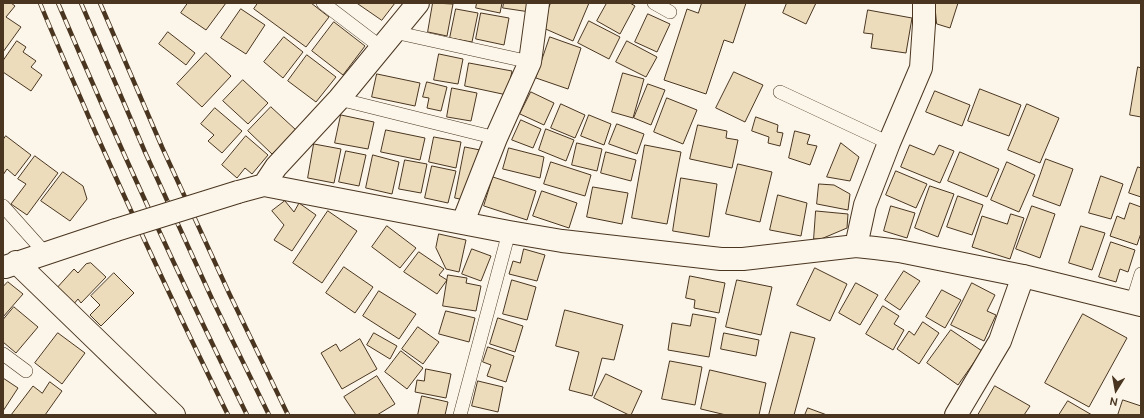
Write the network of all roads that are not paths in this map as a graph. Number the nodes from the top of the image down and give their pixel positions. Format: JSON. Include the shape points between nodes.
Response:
{"nodes":[{"id":1,"x":322,"y":3,"type":"edge"},
{"id":2,"x":418,"y":3,"type":"edge"},
{"id":3,"x":538,"y":3,"type":"edge"},
{"id":4,"x":654,"y":3,"type":"edge"},
{"id":5,"x":924,"y":3,"type":"edge"},
{"id":6,"x":670,"y":12,"type":"dead end"},
{"id":7,"x":388,"y":40,"type":"junction"},
{"id":8,"x":530,"y":62,"type":"junction"},
{"id":9,"x":780,"y":92,"type":"dead end"},
{"id":10,"x":339,"y":99,"type":"junction"},
{"id":11,"x":496,"y":138,"type":"junction"},
{"id":12,"x":889,"y":143,"type":"junction"},
{"id":13,"x":264,"y":185,"type":"junction"},
{"id":14,"x":3,"y":206,"type":"edge"},
{"id":15,"x":463,"y":222,"type":"junction"},
{"id":16,"x":509,"y":232,"type":"junction"},
{"id":17,"x":856,"y":246,"type":"junction"},
{"id":18,"x":44,"y":253,"type":"junction"},
{"id":19,"x":10,"y":265,"type":"edge"},
{"id":20,"x":1141,"y":274,"type":"edge"},
{"id":21,"x":1023,"y":276,"type":"junction"},
{"id":22,"x":1136,"y":304,"type":"edge"},
{"id":23,"x":3,"y":354,"type":"edge"},
{"id":24,"x":26,"y":371,"type":"dead end"},
{"id":25,"x":174,"y":415,"type":"edge"},
{"id":26,"x":460,"y":415,"type":"edge"},
{"id":27,"x":956,"y":415,"type":"edge"}],
"edges":[{"from":1,"to":7,"type":"lane"},
{"from":2,"to":7,"type":"street"},
{"from":3,"to":8,"type":"street"},
{"from":4,"to":6,"type":"lane"},
{"from":5,"to":12,"type":"street","via":[[921,68]]},
{"from":7,"to":8,"type":"lane"},
{"from":7,"to":10,"type":"street"},
{"from":8,"to":11,"type":"street"},
{"from":9,"to":12,"type":"lane"},
{"from":10,"to":11,"type":"lane"},
{"from":10,"to":13,"type":"street","via":[[276,167]]},
{"from":11,"to":15,"type":"street"},
{"from":12,"to":17,"type":"street","via":[[865,205]]},
{"from":13,"to":15,"type":"street"},
{"from":13,"to":18,"type":"street","bridge":true},
{"from":14,"to":18,"type":"lane"},
{"from":15,"to":16,"type":"street"},
{"from":16,"to":17,"type":"street","via":[[562,241],[720,259],[743,259]]},
{"from":16,"to":26,"type":"lane"},
{"from":17,"to":21,"type":"street","via":[[899,251]]},
{"from":18,"to":19,"type":"street"},
{"from":19,"to":25,"type":"street"},
{"from":20,"to":22,"type":"lane"},
{"from":21,"to":22,"type":"street"},
{"from":21,"to":27,"type":"street","via":[[1000,341]]},
{"from":23,"to":24,"type":"lane"}]}
